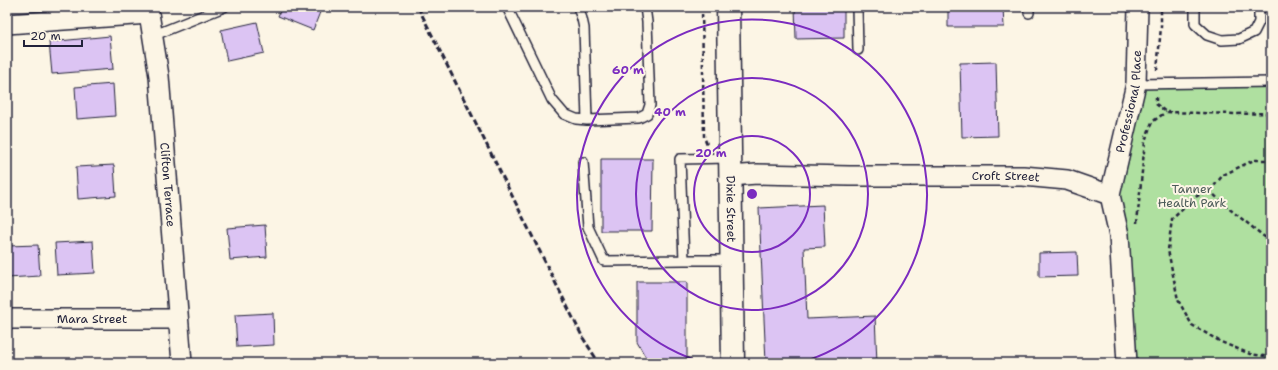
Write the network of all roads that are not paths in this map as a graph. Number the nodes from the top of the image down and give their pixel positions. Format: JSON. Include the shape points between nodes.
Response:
{"nodes":[{"id":1,"x":224,"y":7,"type":"edge"},
{"id":2,"x":507,"y":7,"type":"edge"},
{"id":3,"x":578,"y":7,"type":"edge"},
{"id":4,"x":645,"y":7,"type":"edge"},
{"id":5,"x":728,"y":7,"type":"edge"},
{"id":6,"x":857,"y":7,"type":"edge"},
{"id":7,"x":1138,"y":7,"type":"edge"},
{"id":8,"x":1195,"y":7,"type":"edge"},
{"id":9,"x":1259,"y":7,"type":"edge"},
{"id":10,"x":148,"y":11,"type":"edge"},
{"id":11,"x":7,"y":24,"type":"edge"},
{"id":12,"x":152,"y":36,"type":"junction"},
{"id":13,"x":858,"y":50,"type":"dead end"},
{"id":14,"x":1271,"y":82,"type":"edge"},
{"id":15,"x":1136,"y":84,"type":"junction"},
{"id":16,"x":587,"y":120,"type":"junction"},
{"id":17,"x":583,"y":162,"type":"dead end"},
{"id":18,"x":724,"y":162,"type":"junction"},
{"id":19,"x":1110,"y":195,"type":"junction"},
{"id":20,"x":684,"y":260,"type":"junction"},
{"id":21,"x":731,"y":260,"type":"junction"},
{"id":22,"x":7,"y":319,"type":"edge"},
{"id":23,"x":178,"y":319,"type":"junction"},
{"id":24,"x":182,"y":363,"type":"edge"},
{"id":25,"x":733,"y":363,"type":"edge"},
{"id":26,"x":1127,"y":363,"type":"edge"}],
"edges":[{"from":1,"to":12,"type":"lane"},
{"from":2,"to":16,"type":"lane","via":[[552,100],[564,114]]},
{"from":3,"to":16,"type":"lane","via":[[584,28]]},
{"from":4,"to":16,"type":"lane","via":[[650,105],[647,114],[638,118]]},
{"from":5,"to":18,"type":"street","name":"Dixie Street"},
{"from":6,"to":13,"type":"lane"},
{"from":7,"to":15,"type":"street","name":"Professional Place"},
{"from":8,"to":9,"type":"lane","via":[[1195,24],[1207,35],[1222,40],[1239,39],[1254,32],[1259,22]]},
{"from":10,"to":11,"type":"street"},
{"from":10,"to":12,"type":"street","name":"Clifton Terrace"},
{"from":12,"to":23,"type":"street","name":"Clifton Terrace","via":[[158,76]]},
{"from":14,"to":15,"type":"lane"},
{"from":15,"to":19,"type":"street","name":"Professional Place"},
{"from":17,"to":20,"type":"lane","via":[[588,227],[604,261]]},
{"from":18,"to":19,"type":"street","name":"Croft Street","via":[[757,174],[1023,176],[1067,180]]},
{"from":18,"to":20,"type":"lane","via":[[680,159]]},
{"from":18,"to":21,"type":"street","name":"Dixie Street"},
{"from":19,"to":26,"type":"street","via":[[1119,235]]},
{"from":20,"to":21,"type":"lane"},
{"from":21,"to":25,"type":"street","name":"Dixie Street"},
{"from":22,"to":23,"type":"street","name":"Mara Street"},
{"from":23,"to":24,"type":"street","name":"Clifton Terrace"}]}
